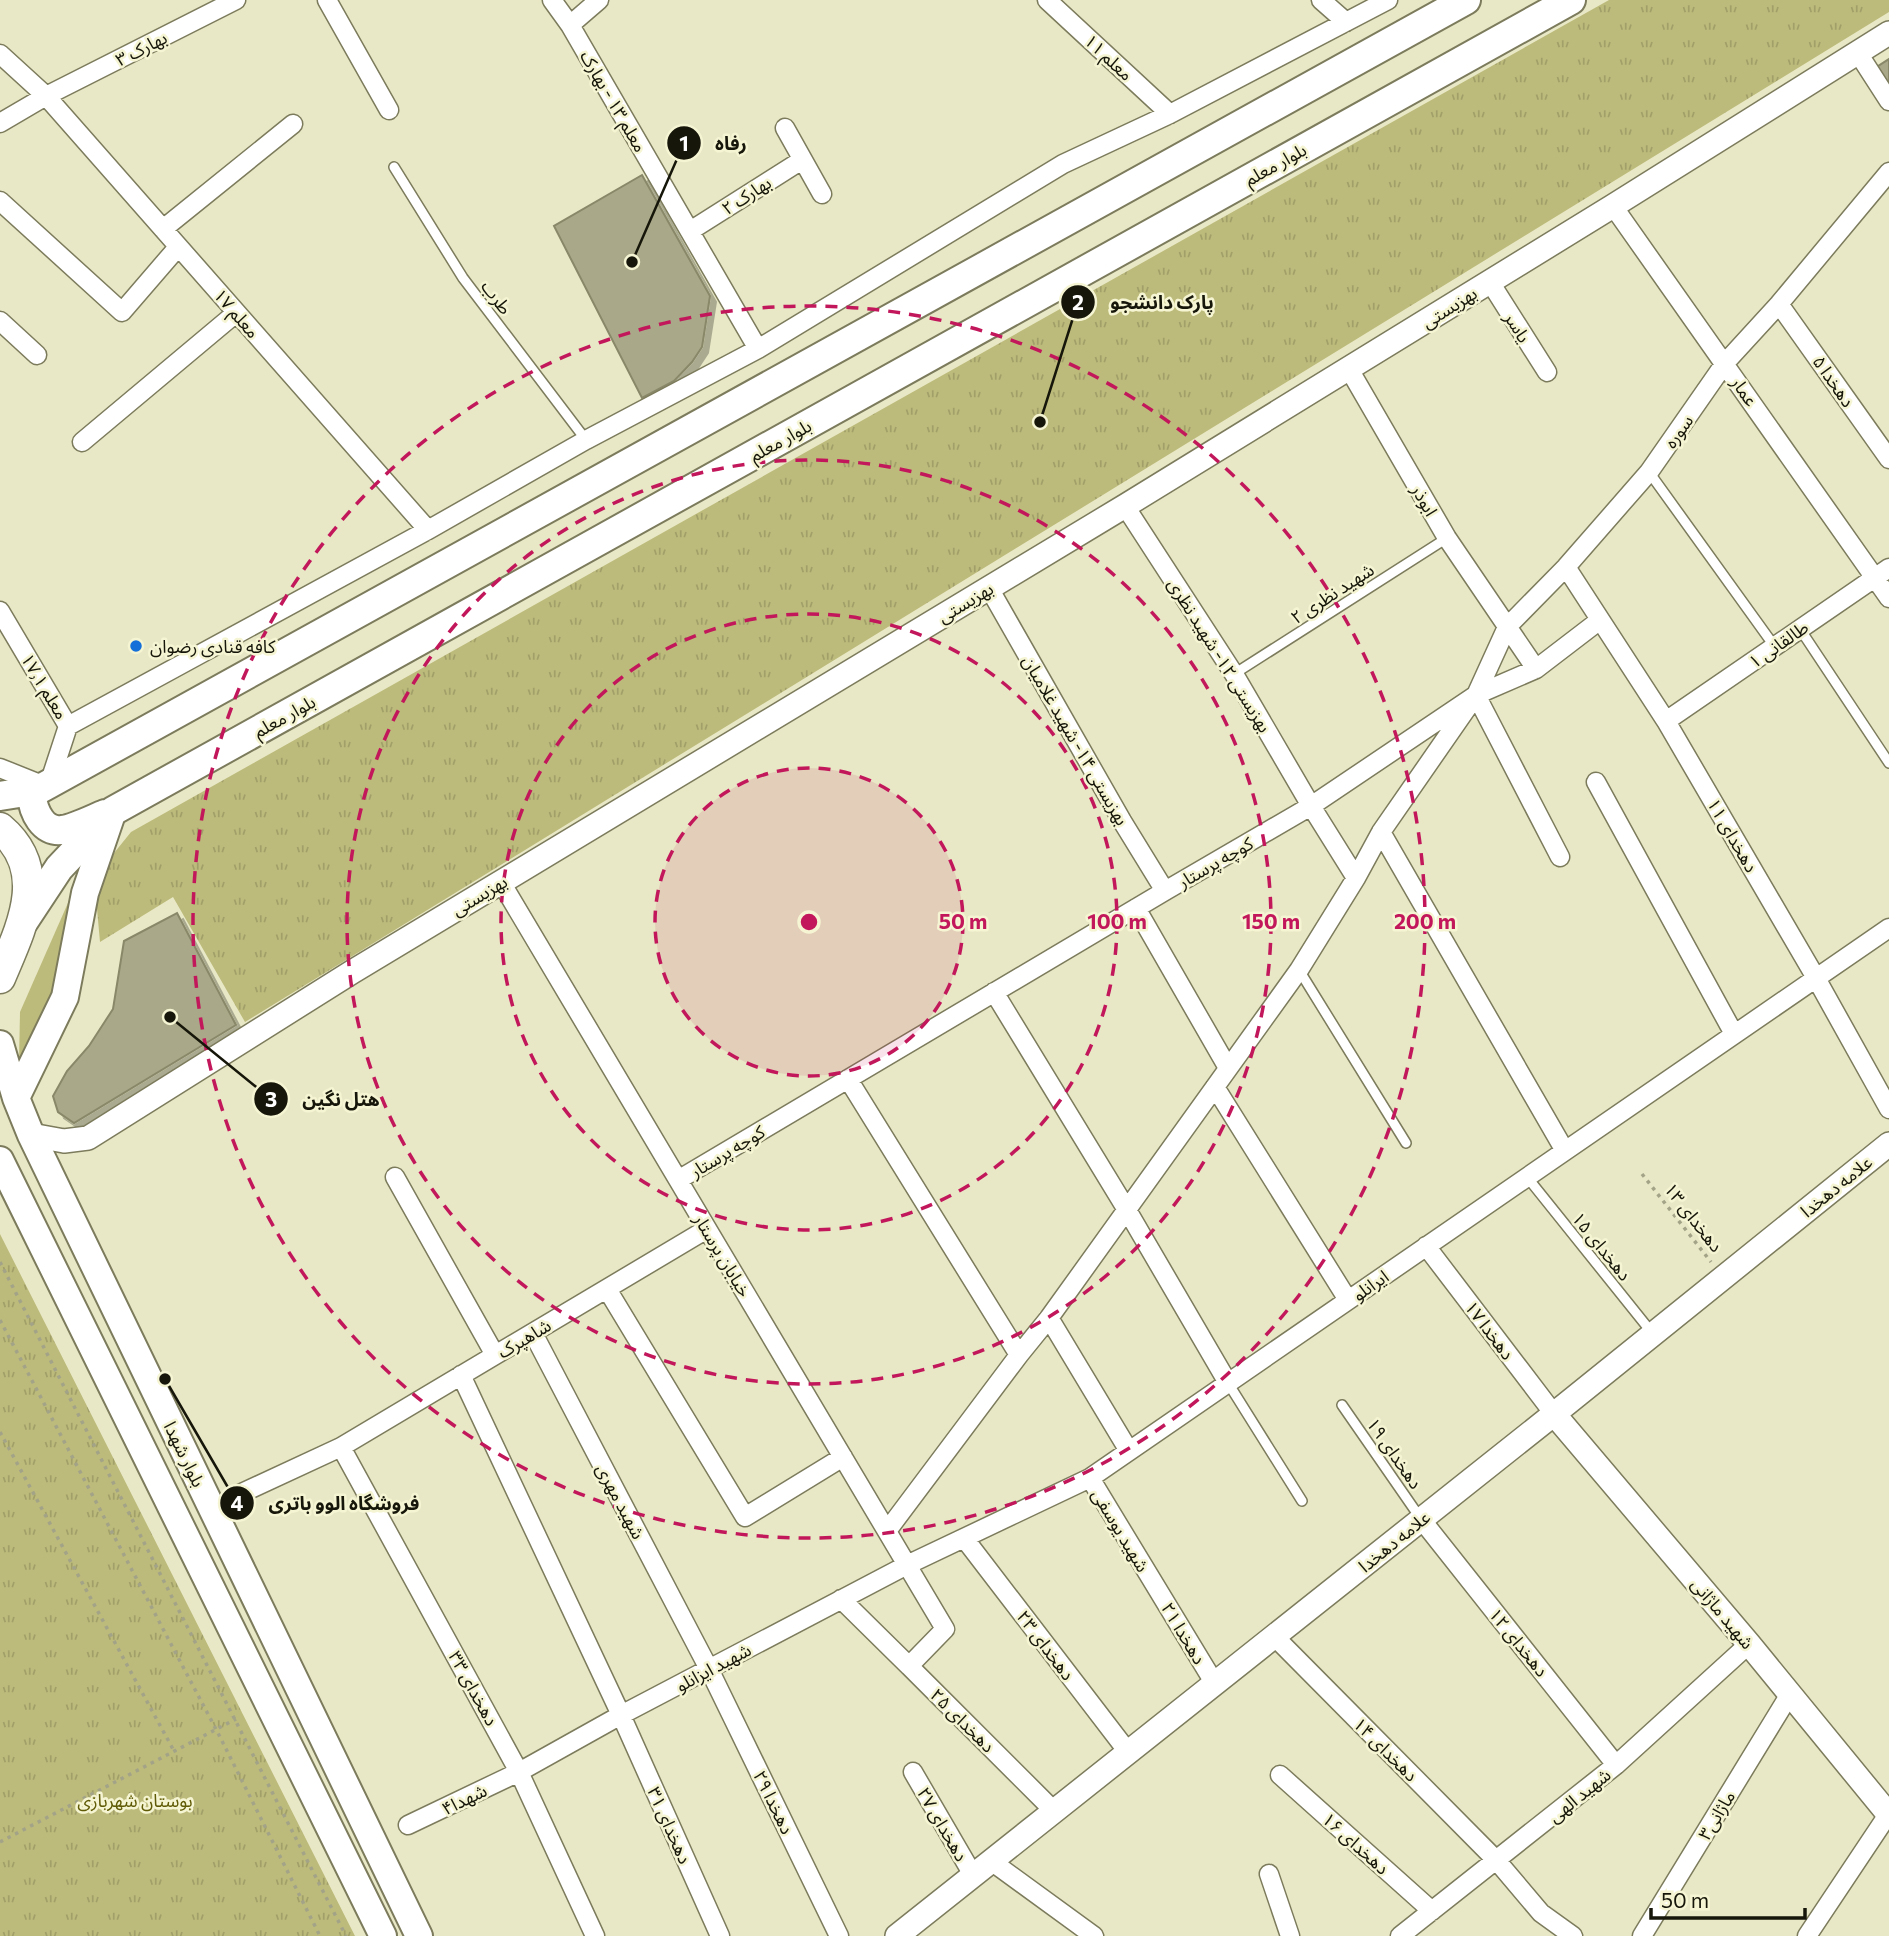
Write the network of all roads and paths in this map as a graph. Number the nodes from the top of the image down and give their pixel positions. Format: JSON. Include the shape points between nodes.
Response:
{"nodes":[{"id":1,"x":236,"y":0,"type":"edge"},
{"id":2,"x":327,"y":0,"type":"edge"},
{"id":3,"x":552,"y":0,"type":"edge"},
{"id":4,"x":599,"y":0,"type":"edge"},
{"id":5,"x":1047,"y":0,"type":"edge"},
{"id":6,"x":1321,"y":0,"type":"edge"},
{"id":7,"x":1388,"y":0,"type":"edge"},
{"id":8,"x":1466,"y":0,"type":"edge"},
{"id":9,"x":1571,"y":0,"type":"edge"},
{"id":10,"x":1346,"y":22,"type":"junction"},
{"id":11,"x":570,"y":25,"type":"junction"},
{"id":12,"x":1889,"y":33,"type":"edge"},
{"id":13,"x":1858,"y":53,"type":"junction"},
{"id":14,"x":0,"y":54,"type":"edge"},
{"id":15,"x":46,"y":96,"type":"junction"},
{"id":16,"x":1889,"y":101,"type":"edge"},
{"id":17,"x":389,"y":110,"type":"dead end"},
{"id":18,"x":1170,"y":114,"type":"junction"},
{"id":19,"x":0,"y":122,"type":"edge"},
{"id":20,"x":293,"y":124,"type":"dead end"},
{"id":21,"x":785,"y":128,"type":"dead end"},
{"id":22,"x":802,"y":160,"type":"junction"},
{"id":23,"x":394,"y":167,"type":"dead end"},
{"id":24,"x":1889,"y":172,"type":"edge"},
{"id":25,"x":822,"y":194,"type":"dead end"},
{"id":26,"x":0,"y":201,"type":"edge"},
{"id":27,"x":1613,"y":206,"type":"junction"},
{"id":28,"x":163,"y":229,"type":"junction"},
{"id":29,"x":690,"y":231,"type":"junction"},
{"id":30,"x":178,"y":247,"type":"junction"},
{"id":31,"x":1490,"y":282,"type":"junction"},
{"id":32,"x":1779,"y":304,"type":"junction"},
{"id":33,"x":236,"y":313,"type":"junction"},
{"id":34,"x":0,"y":321,"type":"edge"},
{"id":35,"x":758,"y":349,"type":"junction"},
{"id":36,"x":37,"y":355,"type":"dead end"},
{"id":37,"x":1725,"y":363,"type":"junction"},
{"id":38,"x":1349,"y":369,"type":"junction"},
{"id":39,"x":1546,"y":372,"type":"dead end"},
{"id":40,"x":586,"y":440,"type":"junction"},
{"id":41,"x":82,"y":442,"type":"dead end"},
{"id":42,"x":1889,"y":458,"type":"edge"},
{"id":43,"x":1649,"y":472,"type":"junction"},
{"id":44,"x":1125,"y":506,"type":"junction"},
{"id":45,"x":428,"y":530,"type":"junction"},
{"id":46,"x":1447,"y":538,"type":"junction"},
{"id":47,"x":1566,"y":567,"type":"junction"},
{"id":48,"x":1882,"y":573,"type":"edge"},
{"id":49,"x":989,"y":588,"type":"junction"},
{"id":50,"x":1889,"y":598,"type":"edge"},
{"id":51,"x":0,"y":611,"type":"edge"},
{"id":52,"x":1600,"y":620,"type":"junction"},
{"id":53,"x":1507,"y":627,"type":"junction"},
{"id":54,"x":1800,"y":629,"type":"junction"},
{"id":55,"x":1775,"y":647,"type":"junction"},
{"id":56,"x":1536,"y":669,"type":"junction"},
{"id":57,"x":1234,"y":674,"type":"junction"},
{"id":58,"x":1476,"y":695,"type":"junction"},
{"id":59,"x":1666,"y":721,"type":"junction"},
{"id":60,"x":68,"y":726,"type":"junction"},
{"id":61,"x":1889,"y":763,"type":"edge"},
{"id":62,"x":0,"y":768,"type":"edge"},
{"id":63,"x":1596,"y":782,"type":"dead end"},
{"id":64,"x":44,"y":787,"type":"junction"},
{"id":65,"x":0,"y":796,"type":"edge"},
{"id":66,"x":1311,"y":806,"type":"junction"},
{"id":67,"x":113,"y":811,"type":"junction"},
{"id":68,"x":0,"y":828,"type":"edge"},
{"id":69,"x":1381,"y":832,"type":"junction"},
{"id":70,"x":1560,"y":857,"type":"dead end"},
{"id":71,"x":1356,"y":878,"type":"junction"},
{"id":72,"x":501,"y":882,"type":"junction"},
{"id":73,"x":1165,"y":891,"type":"junction"},
{"id":74,"x":1136,"y":908,"type":"junction"},
{"id":75,"x":24,"y":921,"type":"junction"},
{"id":76,"x":1889,"y":928,"type":"edge"},
{"id":77,"x":1298,"y":970,"type":"junction"},
{"id":78,"x":0,"y":978,"type":"edge"},
{"id":79,"x":1816,"y":978,"type":"junction"},
{"id":80,"x":994,"y":992,"type":"junction"},
{"id":81,"x":1734,"y":1034,"type":"junction"},
{"id":82,"x":2,"y":1051,"type":"edge"},
{"id":83,"x":1228,"y":1068,"type":"junction"},
{"id":84,"x":848,"y":1079,"type":"junction"},
{"id":85,"x":1215,"y":1087,"type":"junction"},
{"id":86,"x":16,"y":1098,"type":"junction"},
{"id":87,"x":1889,"y":1109,"type":"edge"},
{"id":88,"x":31,"y":1135,"type":"junction"},
{"id":89,"x":1406,"y":1143,"type":"dead end"},
{"id":90,"x":1889,"y":1144,"type":"edge"},
{"id":91,"x":1565,"y":1151,"type":"junction"},
{"id":92,"x":0,"y":1160,"type":"edge"},
{"id":93,"x":1642,"y":1174,"type":"dead end"},
{"id":94,"x":395,"y":1177,"type":"dead end"},
{"id":95,"x":1527,"y":1177,"type":"junction"},
{"id":96,"x":678,"y":1180,"type":"junction"},
{"id":97,"x":1127,"y":1210,"type":"junction"},
{"id":98,"x":708,"y":1230,"type":"junction"},
{"id":99,"x":1426,"y":1246,"type":"junction"},
{"id":100,"x":0,"y":1262,"type":"edge"},
{"id":101,"x":1723,"y":1277,"type":"junction"},
{"id":102,"x":607,"y":1289,"type":"junction"},
{"id":103,"x":1348,"y":1300,"type":"junction"},
{"id":104,"x":1049,"y":1318,"type":"junction"},
{"id":105,"x":0,"y":1320,"type":"edge"},
{"id":106,"x":533,"y":1333,"type":"junction"},
{"id":107,"x":1653,"y":1334,"type":"junction"},
{"id":108,"x":495,"y":1355,"type":"junction"},
{"id":109,"x":1019,"y":1355,"type":"junction"},
{"id":110,"x":461,"y":1375,"type":"junction"},
{"id":111,"x":1228,"y":1383,"type":"junction"},
{"id":112,"x":1342,"y":1405,"type":"dead end"},
{"id":113,"x":1554,"y":1414,"type":"junction"},
{"id":114,"x":0,"y":1432,"type":"edge"},
{"id":115,"x":341,"y":1447,"type":"junction"},
{"id":116,"x":1129,"y":1451,"type":"junction"},
{"id":117,"x":843,"y":1457,"type":"junction"},
{"id":118,"x":1090,"y":1478,"type":"junction"},
{"id":119,"x":231,"y":1498,"type":"dead end"},
{"id":120,"x":1302,"y":1501,"type":"dead end"},
{"id":121,"x":1421,"y":1519,"type":"junction"},
{"id":122,"x":887,"y":1531,"type":"junction"},
{"id":123,"x":964,"y":1538,"type":"junction"},
{"id":124,"x":908,"y":1565,"type":"junction"},
{"id":125,"x":1153,"y":1581,"type":"joint"},
{"id":126,"x":841,"y":1600,"type":"junction"},
{"id":127,"x":1274,"y":1636,"type":"junction"},
{"id":128,"x":1749,"y":1644,"type":"junction"},
{"id":129,"x":909,"y":1666,"type":"junction"},
{"id":130,"x":709,"y":1669,"type":"junction"},
{"id":131,"x":1215,"y":1684,"type":"junction"},
{"id":132,"x":1790,"y":1694,"type":"junction"},
{"id":133,"x":621,"y":1715,"type":"junction"},
{"id":134,"x":236,"y":1718,"type":"junction"},
{"id":135,"x":216,"y":1729,"type":"junction"},
{"id":136,"x":174,"y":1751,"type":"junction"},
{"id":137,"x":1128,"y":1752,"type":"junction"},
{"id":138,"x":1616,"y":1765,"type":"junction"},
{"id":139,"x":519,"y":1772,"type":"junction"},
{"id":140,"x":913,"y":1772,"type":"dead end"},
{"id":141,"x":1280,"y":1775,"type":"dead end"},
{"id":142,"x":1054,"y":1811,"type":"junction"},
{"id":143,"x":1889,"y":1814,"type":"edge"},
{"id":144,"x":408,"y":1825,"type":"dead end"},
{"id":145,"x":0,"y":1842,"type":"edge"},
{"id":146,"x":1497,"y":1861,"type":"junction"},
{"id":147,"x":982,"y":1868,"type":"junction"},
{"id":148,"x":1269,"y":1874,"type":"dead end"},
{"id":149,"x":1432,"y":1911,"type":"junction"},
{"id":150,"x":320,"y":1936,"type":"edge"},
{"id":151,"x":346,"y":1936,"type":"edge"},
{"id":152,"x":383,"y":1936,"type":"edge"},
{"id":153,"x":419,"y":1936,"type":"edge"},
{"id":154,"x":595,"y":1936,"type":"edge"},
{"id":155,"x":720,"y":1936,"type":"edge"},
{"id":156,"x":839,"y":1936,"type":"edge"},
{"id":157,"x":897,"y":1936,"type":"edge"},
{"id":158,"x":1094,"y":1936,"type":"edge"},
{"id":159,"x":1290,"y":1936,"type":"edge"},
{"id":160,"x":1400,"y":1936,"type":"edge"},
{"id":161,"x":1573,"y":1936,"type":"edge"},
{"id":162,"x":1642,"y":1936,"type":"edge"},
{"id":163,"x":1807,"y":1936,"type":"edge"}],
"edges":[{"from":1,"to":15,"type":"street","name":"بهارک ۳"},
{"from":2,"to":17,"type":"street"},
{"from":3,"to":11,"type":"street","name":"معلم ۱۳ - بهارک"},
{"from":4,"to":11,"type":"street"},
{"from":5,"to":18,"type":"street","name":"معلم ۱۱"},
{"from":6,"to":10,"type":"street"},
{"from":7,"to":10,"type":"street"},
{"from":8,"to":64,"type":"main road"},
{"from":9,"to":67,"type":"main road","name":"بلوار معلم"},
{"from":10,"to":18,"type":"street"},
{"from":11,"to":29,"type":"street","name":"معلم ۱۳ - بهارک"},
{"from":12,"to":13,"type":"street","name":"بهزیستی"},
{"from":13,"to":16,"type":"street"},
{"from":13,"to":27,"type":"street","name":"بهزیستی"},
{"from":14,"to":15,"type":"street","name":"معلم ۱۷"},
{"from":15,"to":19,"type":"street","name":"بهارک ۳"},
{"from":15,"to":28,"type":"street","name":"معلم ۱۷"},
{"from":18,"to":35,"type":"street","via":[[1063,164]]},
{"from":20,"to":28,"type":"street"},
{"from":21,"to":22,"type":"street"},
{"from":22,"to":25,"type":"street"},
{"from":22,"to":29,"type":"street","name":"بهارک ۲"},
{"from":23,"to":40,"type":"lane","name":"طرب","via":[[463,278]]},
{"from":24,"to":32,"type":"street","name":"سوره"},
{"from":26,"to":30,"type":"street","via":[[122,312]]},
{"from":27,"to":31,"type":"street","name":"بهزیستی"},
{"from":27,"to":37,"type":"street","name":"عمار"},
{"from":28,"to":30,"type":"street","name":"معلم ۱۷"},
{"from":29,"to":35,"type":"street","name":"معلم ۱۳ - بهارک"},
{"from":30,"to":33,"type":"street","name":"معلم ۱۷"},
{"from":31,"to":38,"type":"street","name":"بهزیستی"},
{"from":31,"to":39,"type":"street","name":"یاسر"},
{"from":32,"to":37,"type":"street","name":"سوره"},
{"from":32,"to":42,"type":"street","name":"دهخدا ۵"},
{"from":33,"to":41,"type":"street"},
{"from":33,"to":45,"type":"street","name":"معلم ۱۷"},
{"from":34,"to":36,"type":"street"},
{"from":35,"to":40,"type":"street"},
{"from":37,"to":43,"type":"street","name":"سوره"},
{"from":37,"to":48,"type":"street","name":"عمار"},
{"from":38,"to":44,"type":"street","name":"بهزیستی"},
{"from":38,"to":46,"type":"street","name":"ابوذر"},
{"from":40,"to":45,"type":"street"},
{"from":43,"to":47,"type":"street","name":"سوره"},
{"from":43,"to":55,"type":"lane"},
{"from":44,"to":49,"type":"street","name":"بهزیستی"},
{"from":44,"to":57,"type":"street","name":"بهزیستی ۱۲- شهید نظری"},
{"from":45,"to":60,"type":"street"},
{"from":46,"to":53,"type":"street","name":"ابوذر"},
{"from":46,"to":57,"type":"lane","name":"شهید نظری ۲"},
{"from":47,"to":52,"type":"street","name":"دهخدای ۱۱"},
{"from":47,"to":53,"type":"street","name":"سوره"},
{"from":48,"to":50,"type":"street","name":"عمار"},
{"from":48,"to":54,"type":"street","name":"طالقانی ۱"},
{"from":49,"to":72,"type":"street","name":"بهزیستی"},
{"from":49,"to":73,"type":"street","name":"بهزیستی ۱۴- شهید غلامیان"},
{"from":51,"to":60,"type":"street","name":"معلم ۱۷٫۱"},
{"from":52,"to":56,"type":"street","name":"کوچه پرستار"},
{"from":52,"to":59,"type":"street","name":"دهخدای ۱۱"},
{"from":53,"to":56,"type":"street","name":"ابوذر"},
{"from":53,"to":58,"type":"street","name":"سوره"},
{"from":54,"to":55,"type":"street","name":"طالقانی ۱"},
{"from":54,"to":61,"type":"lane"},
{"from":55,"to":59,"type":"street","name":"طالقانی ۱"},
{"from":56,"to":58,"type":"street","name":"کوچه پرستار"},
{"from":57,"to":66,"type":"street","name":"بهزیستی ۱۲- شهید نظری"},
{"from":58,"to":66,"type":"street","name":"کوچه پرستار"},
{"from":58,"to":69,"type":"street","name":"سوره"},
{"from":58,"to":70,"type":"street"},
{"from":59,"to":79,"type":"street","name":"دهخدای ۱۱"},
{"from":60,"to":64,"type":"street"},
{"from":62,"to":64,"type":"street"},
{"from":63,"to":81,"type":"street"},
{"from":64,"to":65,"type":"main road"},
{"from":64,"to":67,"type":"main road","via":[[32,796],[33,806],[43,823],[52,828],[61,831]]},
{"from":66,"to":71,"type":"street","name":"بهزیستی ۱۲- شهید نظری"},
{"from":66,"to":73,"type":"street","name":"کوچه پرستار"},
{"from":67,"to":75,"type":"main road","name":"بلوار معلم","via":[[59,868]]},
{"from":67,"to":86,"type":"main road","via":[[85,893],[65,997]]},
{"from":68,"to":75,"type":"highway","via":[[10,836],[24,863],[29,892]]},
{"from":69,"to":71,"type":"street","name":"سوره"},
{"from":69,"to":91,"type":"street"},
{"from":71,"to":77,"type":"street","name":"سوره"},
{"from":72,"to":88,"type":"street","name":"بهزیستی","via":[[88,1138]]},
{"from":72,"to":96,"type":"street","name":"خیابان پرستار"},
{"from":73,"to":74,"type":"street","name":"کوچه پرستار"},
{"from":74,"to":80,"type":"street","name":"کوچه پرستار"},
{"from":74,"to":83,"type":"street"},
{"from":75,"to":78,"type":"highway"},
{"from":76,"to":79,"type":"street"},
{"from":77,"to":83,"type":"street","name":"سوره"},
{"from":77,"to":89,"type":"lane"},
{"from":79,"to":81,"type":"street","name":"ایرانلو"},
{"from":79,"to":87,"type":"street","name":"دهخدای ۱۱"},
{"from":80,"to":84,"type":"street","name":"کوچه پرستار"},
{"from":80,"to":97,"type":"street"},
{"from":81,"to":91,"type":"street","name":"ایرانلو"},
{"from":82,"to":86,"type":"main road","name":"بلوار شهدا"},
{"from":83,"to":85,"type":"street","name":"سوره"},
{"from":84,"to":96,"type":"street","name":"کوچه پرستار"},
{"from":84,"to":109,"type":"street"},
{"from":85,"to":97,"type":"street","name":"سوره"},
{"from":85,"to":103,"type":"street"},
{"from":86,"to":88,"type":"main road","name":"بلوار شهدا"},
{"from":88,"to":153,"type":"main road","name":"بلوار شهدا"},
{"from":90,"to":101,"type":"street","name":"علامه دهخدا"},
{"from":91,"to":95,"type":"street","name":"ایرانلو"},
{"from":92,"to":152,"type":"main road","name":"بلوار شهدا"},
{"from":93,"to":101,"type":"path","name":"دهخدای ۱۳"},
{"from":94,"to":108,"type":"street"},
{"from":95,"to":99,"type":"street","name":"ایرانلو"},
{"from":95,"to":107,"type":"lane","name":"دهخدای ۱۵"},
{"from":96,"to":98,"type":"street","name":"خیابان پرستار"},
{"from":97,"to":104,"type":"street","name":"سوره"},
{"from":97,"to":111,"type":"street"},
{"from":98,"to":102,"type":"street","name":"شاهپرک"},
{"from":98,"to":117,"type":"street","name":"خیابان پرستار"},
{"from":99,"to":103,"type":"street","name":"ایرانلو"},
{"from":99,"to":113,"type":"street","name":"دهخدا ۱۷"},
{"from":100,"to":134,"type":"path"},
{"from":101,"to":107,"type":"street","name":"علامه دهخدا"},
{"from":102,"to":106,"type":"street","name":"شاهپرک"},
{"from":102,"to":117,"type":"street","via":[[745,1517]]},
{"from":103,"to":111,"type":"street","name":"ایرانلو"},
{"from":104,"to":109,"type":"street","name":"سوره"},
{"from":104,"to":116,"type":"street"},
{"from":105,"to":135,"type":"path"},
{"from":106,"to":108,"type":"street","name":"شاهپرک"},
{"from":106,"to":130,"type":"street","name":"شهید مهری"},
{"from":107,"to":113,"type":"street","name":"علامه دهخدا"},
{"from":108,"to":110,"type":"street","name":"شاهپرک"},
{"from":109,"to":122,"type":"street","name":"سوره"},
{"from":110,"to":115,"type":"street","name":"شاهپرک"},
{"from":110,"to":133,"type":"street","name":"دهخدای ۳۱"},
{"from":111,"to":116,"type":"street","name":"ایرانلو"},
{"from":111,"to":120,"type":"lane"},
{"from":112,"to":121,"type":"lane","name":"دهخدای ۱۹"},
{"from":113,"to":121,"type":"street","name":"علامه دهخدا"},
{"from":113,"to":128,"type":"street","name":"شهید ماژانی"},
{"from":114,"to":136,"type":"path"},
{"from":115,"to":119,"type":"street","name":"شاهپرک"},
{"from":115,"to":139,"type":"street","name":"دهخدای ۳۳"},
{"from":116,"to":118,"type":"street","name":"ایرانلو"},
{"from":117,"to":122,"type":"street","name":"خیابان پرستار"},
{"from":118,"to":123,"type":"street","name":"ایرانلو"},
{"from":118,"to":125,"type":"street","name":"شهید یوسفی"},
{"from":121,"to":127,"type":"street","name":"علامه دهخدا"},
{"from":121,"to":138,"type":"street","name":"دهخدای ۱۲"},
{"from":122,"to":124,"type":"street","name":"خیابان پرستار"},
{"from":123,"to":124,"type":"street","name":"ایرانلو"},
{"from":123,"to":137,"type":"street","name":"دهخدای ۲۳"},
{"from":124,"to":126,"type":"street","name":"شهید ایزانلو"},
{"from":124,"to":129,"type":"street","name":"خیابان پرستار","via":[[946,1629]]},
{"from":125,"to":131,"type":"street","name":"دهخدا ۲۱"},
{"from":126,"to":129,"type":"street","name":"دهخدای ۲۵"},
{"from":126,"to":130,"type":"street","name":"شهید ایزانلو"},
{"from":127,"to":131,"type":"street","name":"علامه دهخدا"},
{"from":127,"to":146,"type":"street","name":"دهخدای ۱۴"},
{"from":128,"to":132,"type":"street","name":"شهید ماژانی"},
{"from":128,"to":138,"type":"street","name":"شهید الهی"},
{"from":129,"to":142,"type":"street","name":"دهخدای ۲۵"},
{"from":130,"to":133,"type":"street","name":"شهید ایزانلو"},
{"from":130,"to":156,"type":"street","name":"دهخدا ۲۹"},
{"from":131,"to":137,"type":"street","name":"علامه دهخدا"},
{"from":132,"to":143,"type":"street","name":"شهید ماژانی"},
{"from":132,"to":162,"type":"street","name":"ماژانی۳"},
{"from":133,"to":139,"type":"street","name":"شهید ایزانلو"},
{"from":133,"to":155,"type":"street","name":"دهخدای ۳۱"},
{"from":134,"to":135,"type":"path"},
{"from":134,"to":151,"type":"path"},
{"from":135,"to":136,"type":"path"},
{"from":135,"to":150,"type":"path"},
{"from":136,"to":145,"type":"path"},
{"from":137,"to":142,"type":"street","name":"علامه دهخدا"},
{"from":138,"to":146,"type":"street","name":"شهید الهی"},
{"from":139,"to":144,"type":"street","name":"شهدا۴"},
{"from":139,"to":154,"type":"street","name":"دهخدای ۳۳"},
{"from":140,"to":147,"type":"street","name":"دهخدای ۲۷"},
{"from":141,"to":149,"type":"street","name":"دهخدای ۱۶"},
{"from":142,"to":147,"type":"street","name":"علامه دهخدا"},
{"from":143,"to":163,"type":"street"},
{"from":146,"to":149,"type":"street","name":"شهید الهی"},
{"from":146,"to":161,"type":"street","name":"دهخدای ۱۴","via":[[1541,1913]]},
{"from":147,"to":157,"type":"street","name":"علامه دهخدا"},
{"from":147,"to":158,"type":"street"},
{"from":148,"to":159,"type":"street"},
{"from":149,"to":160,"type":"street","name":"شهید الهی"}]}
